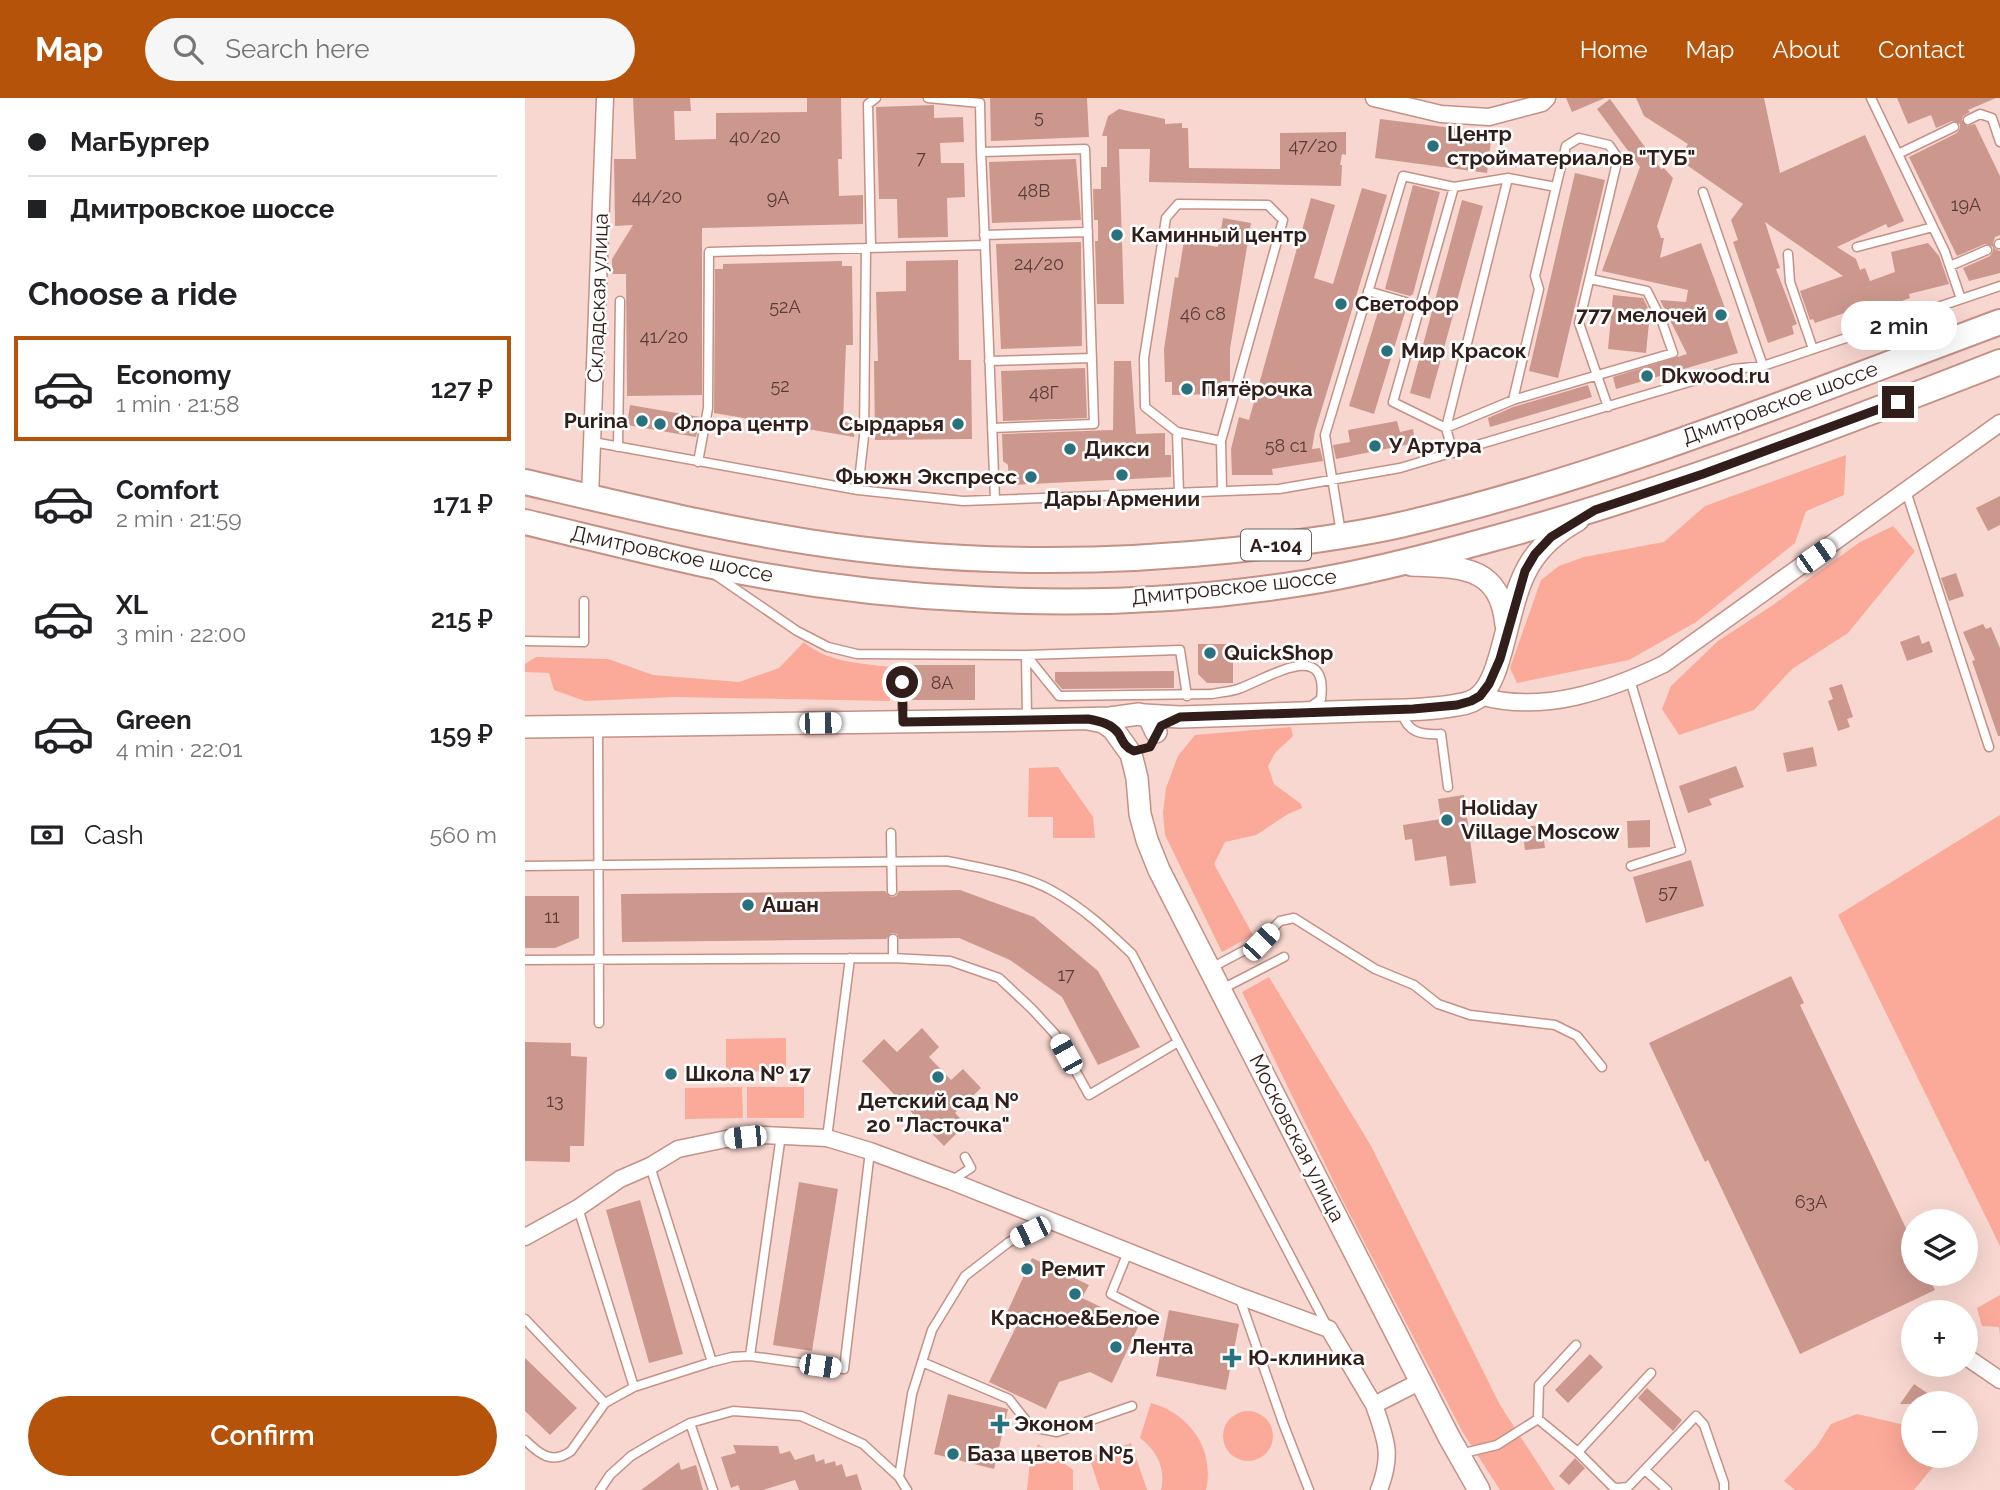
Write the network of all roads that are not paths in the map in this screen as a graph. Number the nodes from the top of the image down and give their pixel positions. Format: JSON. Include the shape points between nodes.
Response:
{"nodes":[{"id":1,"x":605,"y":98,"type":"edge"},
{"id":2,"x":876,"y":98,"type":"edge"},
{"id":3,"x":928,"y":98,"type":"edge"},
{"id":4,"x":1374,"y":98,"type":"edge"},
{"id":5,"x":1547,"y":98,"type":"edge"},
{"id":6,"x":1871,"y":98,"type":"edge"},
{"id":7,"x":1968,"y":120,"type":"dead end"},
{"id":8,"x":1954,"y":127,"type":"dead end"},
{"id":9,"x":2000,"y":142,"type":"edge"},
{"id":10,"x":981,"y":152,"type":"junction"},
{"id":11,"x":1898,"y":154,"type":"junction"},
{"id":12,"x":1508,"y":178,"type":"junction"},
{"id":13,"x":1454,"y":187,"type":"junction"},
{"id":14,"x":1556,"y":187,"type":"junction"},
{"id":15,"x":1703,"y":192,"type":"dead end"},
{"id":16,"x":1933,"y":227,"type":"junction"},
{"id":17,"x":1088,"y":232,"type":"junction"},
{"id":18,"x":984,"y":235,"type":"junction"},
{"id":19,"x":985,"y":245,"type":"junction"},
{"id":20,"x":1857,"y":247,"type":"dead end"},
{"id":21,"x":869,"y":248,"type":"junction"},
{"id":22,"x":1987,"y":250,"type":"dead end"},
{"id":23,"x":1788,"y":254,"type":"dead end"},
{"id":24,"x":1950,"y":266,"type":"junction"},
{"id":25,"x":1590,"y":279,"type":"junction"},
{"id":26,"x":2000,"y":286,"type":"edge"},
{"id":27,"x":1368,"y":290,"type":"junction"},
{"id":28,"x":1961,"y":299,"type":"junction"},
{"id":29,"x":620,"y":301,"type":"dead end"},
{"id":30,"x":1419,"y":306,"type":"junction"},
{"id":31,"x":2000,"y":322,"type":"edge"},
{"id":32,"x":1813,"y":349,"type":"junction"},
{"id":33,"x":1091,"y":358,"type":"junction"},
{"id":34,"x":989,"y":361,"type":"junction"},
{"id":35,"x":2000,"y":362,"type":"edge"},
{"id":36,"x":1763,"y":366,"type":"junction"},
{"id":37,"x":1597,"y":375,"type":"junction"},
{"id":38,"x":1513,"y":400,"type":"junction"},
{"id":39,"x":1608,"y":407,"type":"junction"},
{"id":40,"x":2000,"y":424,"type":"edge"},
{"id":41,"x":992,"y":428,"type":"junction"},
{"id":42,"x":1446,"y":428,"type":"junction"},
{"id":43,"x":1177,"y":432,"type":"junction"},
{"id":44,"x":1221,"y":440,"type":"junction"},
{"id":45,"x":593,"y":442,"type":"junction"},
{"id":46,"x":618,"y":447,"type":"junction"},
{"id":47,"x":1453,"y":453,"type":"junction"},
{"id":48,"x":698,"y":462,"type":"junction"},
{"id":49,"x":1332,"y":480,"type":"junction"},
{"id":50,"x":525,"y":482,"type":"edge"},
{"id":51,"x":858,"y":490,"type":"junction"},
{"id":52,"x":1222,"y":491,"type":"junction"},
{"id":53,"x":1906,"y":491,"type":"junction"},
{"id":54,"x":1179,"y":493,"type":"junction"},
{"id":55,"x":590,"y":497,"type":"junction"},
{"id":56,"x":995,"y":500,"type":"junction"},
{"id":57,"x":1595,"y":510,"type":"junction"},
{"id":58,"x":525,"y":522,"type":"edge"},
{"id":59,"x":1342,"y":535,"type":"junction"},
{"id":60,"x":705,"y":564,"type":"junction"},
{"id":61,"x":1401,"y":564,"type":"junction"},
{"id":62,"x":584,"y":601,"type":"dead end"},
{"id":63,"x":1507,"y":634,"type":"junction"},
{"id":64,"x":525,"y":641,"type":"edge"},
{"id":65,"x":1026,"y":655,"type":"junction"},
{"id":66,"x":1630,"y":680,"type":"junction"},
{"id":67,"x":902,"y":682,"type":"dead end"},
{"id":68,"x":1187,"y":696,"type":"junction"},
{"id":69,"x":1480,"y":696,"type":"junction"},
{"id":70,"x":1401,"y":709,"type":"junction"},
{"id":71,"x":1293,"y":714,"type":"junction"},
{"id":72,"x":1027,"y":720,"type":"junction"},
{"id":73,"x":903,"y":722,"type":"junction"},
{"id":74,"x":598,"y":726,"type":"junction"},
{"id":75,"x":525,"y":727,"type":"edge"},
{"id":76,"x":1137,"y":732,"type":"junction"},
{"id":77,"x":1989,"y":747,"type":"dead end"},
{"id":78,"x":1448,"y":787,"type":"dead end"},
{"id":79,"x":891,"y":833,"type":"dead end"},
{"id":80,"x":892,"y":862,"type":"junction"},
{"id":81,"x":525,"y":866,"type":"edge"},
{"id":82,"x":598,"y":866,"type":"junction"},
{"id":83,"x":1631,"y":866,"type":"dead end"},
{"id":84,"x":892,"y":891,"type":"dead end"},
{"id":85,"x":893,"y":939,"type":"dead end"},
{"id":86,"x":1285,"y":957,"type":"dead end"},
{"id":87,"x":850,"y":958,"type":"junction"},
{"id":88,"x":893,"y":958,"type":"junction"},
{"id":89,"x":525,"y":960,"type":"edge"},
{"id":90,"x":598,"y":960,"type":"junction"},
{"id":91,"x":1211,"y":968,"type":"junction"},
{"id":92,"x":1222,"y":989,"type":"junction"},
{"id":93,"x":600,"y":1023,"type":"dead end"},
{"id":94,"x":1178,"y":1042,"type":"junction"},
{"id":95,"x":1602,"y":1067,"type":"dead end"},
{"id":96,"x":781,"y":1135,"type":"junction"},
{"id":97,"x":827,"y":1138,"type":"junction"},
{"id":98,"x":870,"y":1151,"type":"junction"},
{"id":99,"x":965,"y":1157,"type":"dead end"},
{"id":100,"x":650,"y":1166,"type":"junction"},
{"id":101,"x":951,"y":1181,"type":"junction"},
{"id":102,"x":578,"y":1208,"type":"junction"},
{"id":103,"x":1051,"y":1222,"type":"junction"},
{"id":104,"x":525,"y":1237,"type":"edge"},
{"id":105,"x":1128,"y":1252,"type":"junction"},
{"id":106,"x":1239,"y":1296,"type":"junction"},
{"id":107,"x":1154,"y":1316,"type":"dead end"},
{"id":108,"x":525,"y":1320,"type":"edge"},
{"id":109,"x":1329,"y":1329,"type":"junction"},
{"id":110,"x":1576,"y":1345,"type":"dead end"},
{"id":111,"x":750,"y":1356,"type":"junction"},
{"id":112,"x":712,"y":1362,"type":"junction"},
{"id":113,"x":922,"y":1362,"type":"junction"},
{"id":114,"x":1978,"y":1365,"type":"edge"},
{"id":115,"x":1651,"y":1373,"type":"dead end"},
{"id":116,"x":2000,"y":1380,"type":"edge"},
{"id":117,"x":1421,"y":1381,"type":"junction"},
{"id":118,"x":634,"y":1387,"type":"junction"},
{"id":119,"x":605,"y":1403,"type":"junction"},
{"id":120,"x":1374,"y":1405,"type":"junction"},
{"id":121,"x":1132,"y":1406,"type":"dead end"},
{"id":122,"x":1538,"y":1419,"type":"junction"},
{"id":123,"x":690,"y":1423,"type":"junction"},
{"id":124,"x":525,"y":1440,"type":"edge"},
{"id":125,"x":1578,"y":1452,"type":"junction"},
{"id":126,"x":1459,"y":1454,"type":"junction"},
{"id":127,"x":1645,"y":1469,"type":"junction"},
{"id":128,"x":899,"y":1477,"type":"junction"},
{"id":129,"x":600,"y":1490,"type":"edge"},
{"id":130,"x":713,"y":1490,"type":"edge"},
{"id":131,"x":907,"y":1490,"type":"edge"},
{"id":132,"x":1309,"y":1490,"type":"edge"},
{"id":133,"x":1379,"y":1490,"type":"edge"},
{"id":134,"x":1479,"y":1490,"type":"edge"},
{"id":135,"x":1667,"y":1490,"type":"edge"},
{"id":136,"x":1724,"y":1490,"type":"edge"}],
"edges":[{"from":1,"to":45,"type":"street","name":"Складская улица"},
{"from":2,"to":21,"type":"lane","via":[[868,104]]},
{"from":3,"to":10,"type":"lane","via":[[980,103]]},
{"from":4,"to":5,"type":"street","via":[[1441,114],[1489,117]]},
{"from":6,"to":11,"type":"lane"},
{"from":7,"to":9,"type":"lane","via":[[1980,114],[1992,118]]},
{"from":8,"to":11,"type":"lane"},
{"from":10,"to":17,"type":"lane","via":[[1085,149]]},
{"from":10,"to":18,"type":"lane"},
{"from":11,"to":16,"type":"lane"},
{"from":12,"to":13,"type":"lane"},
{"from":12,"to":14,"type":"lane"},
{"from":12,"to":42,"type":"lane"},
{"from":13,"to":27,"type":"lane","via":[[1403,176]]},
{"from":13,"to":30,"type":"lane"},
{"from":14,"to":25,"type":"lane","via":[[1566,146],[1579,138],[1609,145],[1618,158]]},
{"from":14,"to":38,"type":"lane","via":[[1535,276],[1539,289]]},
{"from":15,"to":36,"type":"lane"},
{"from":16,"to":20,"type":"lane"},
{"from":16,"to":24,"type":"lane"},
{"from":17,"to":18,"type":"lane"},
{"from":17,"to":33,"type":"lane"},
{"from":18,"to":19,"type":"lane"},
{"from":19,"to":21,"type":"lane"},
{"from":19,"to":34,"type":"lane"},
{"from":21,"to":48,"type":"lane","via":[[709,252],[708,408]]},
{"from":21,"to":51,"type":"lane","via":[[864,436]]},
{"from":22,"to":24,"type":"lane"},
{"from":23,"to":32,"type":"lane","via":[[1790,282]]},
{"from":24,"to":28,"type":"lane"},
{"from":25,"to":37,"type":"lane","via":[[1579,323]]},
{"from":25,"to":37,"type":"lane","via":[[1647,291],[1673,353]]},
{"from":26,"to":28,"type":"lane"},
{"from":27,"to":30,"type":"lane"},
{"from":27,"to":49,"type":"lane","via":[[1325,435]]},
{"from":28,"to":32,"type":"lane"},
{"from":29,"to":46,"type":"lane"},
{"from":30,"to":42,"type":"lane","via":[[1393,402]]},
{"from":31,"to":59,"type":"highway","name":"Дмитровское шоссе","number":"А-104","via":[[1690,437],[1519,494]]},
{"from":32,"to":36,"type":"lane"},
{"from":33,"to":34,"type":"lane"},
{"from":33,"to":41,"type":"lane","via":[[1094,425]]},
{"from":34,"to":41,"type":"lane"},
{"from":35,"to":57,"type":"highway","name":"Дмитровское шоссе","number":"А-104","via":[[1716,470]]},
{"from":36,"to":39,"type":"lane","via":[[1733,369]]},
{"from":37,"to":38,"type":"lane"},
{"from":37,"to":39,"type":"lane"},
{"from":38,"to":42,"type":"lane"},
{"from":39,"to":47,"type":"lane"},
{"from":40,"to":53,"type":"street"},
{"from":41,"to":56,"type":"lane"},
{"from":42,"to":47,"type":"lane"},
{"from":43,"to":44,"type":"lane"},
{"from":43,"to":44,"type":"lane","via":[[1145,407],[1144,358],[1166,218],[1178,204],[1268,205],[1283,220]]},
{"from":43,"to":54,"type":"lane"},
{"from":44,"to":52,"type":"lane"},
{"from":45,"to":46,"type":"lane"},
{"from":45,"to":55,"type":"street","name":"Складская улица"},
{"from":46,"to":48,"type":"lane"},
{"from":47,"to":49,"type":"lane"},
{"from":48,"to":51,"type":"lane"},
{"from":49,"to":52,"type":"lane","via":[[1279,489]]},
{"from":49,"to":59,"type":"lane"},
{"from":50,"to":55,"type":"highway","name":"Дмитровское шоссе","number":"А-104"},
{"from":51,"to":56,"type":"lane"},
{"from":52,"to":54,"type":"lane"},
{"from":53,"to":66,"type":"street","via":[[1664,663]]},
{"from":53,"to":77,"type":"lane"},
{"from":54,"to":56,"type":"lane"},
{"from":55,"to":59,"type":"highway","name":"Дмитровское шоссе","number":"А-104","via":[[812,543],[993,560],[1186,555]]},
{"from":57,"to":61,"type":"highway","name":"Дмитровское шоссе","number":"А-104"},
{"from":57,"to":63,"type":"main road","number":"А-104","via":[[1551,537],[1535,554],[1525,571]]},
{"from":58,"to":60,"type":"highway","name":"Дмитровское шоссе","number":"А-104"},
{"from":60,"to":61,"type":"highway","name":"Дмитровское шоссе","number":"А-104","via":[[890,593],[1099,601],[1302,583]]},
{"from":60,"to":65,"type":"lane","via":[[717,577],[828,648],[857,654]]},
{"from":61,"to":63,"type":"main road","number":"А-104","via":[[1449,566],[1482,575],[1500,597]]},
{"from":62,"to":64,"type":"lane","via":[[584,642]]},
{"from":63,"to":69,"type":"main road","number":"А-104"},
{"from":65,"to":68,"type":"lane","via":[[1059,696]]},
{"from":65,"to":68,"type":"lane","via":[[1180,650]]},
{"from":65,"to":72,"type":"lane"},
{"from":66,"to":69,"type":"street","via":[[1573,698],[1512,702]]},
{"from":66,"to":83,"type":"lane","via":[[1681,850]]},
{"from":67,"to":73,"type":"lane"},
{"from":68,"to":71,"type":"lane","via":[[1236,690],[1294,666],[1308,665],[1322,678],[1321,699]]},
{"from":69,"to":70,"type":"main road","via":[[1457,705]]},
{"from":70,"to":71,"type":"main road"},
{"from":70,"to":78,"type":"lane","via":[[1404,723],[1416,733],[1441,734]]},
{"from":71,"to":76,"type":"main road","via":[[1180,717]]},
{"from":72,"to":73,"type":"main road"},
{"from":72,"to":76,"type":"main road","via":[[1088,719]]},
{"from":73,"to":74,"type":"main road"},
{"from":74,"to":75,"type":"main road"},
{"from":74,"to":82,"type":"lane"},
{"from":76,"to":91,"type":"main road","name":"Московская улица","via":[[1140,814],[1147,841]]},
{"from":79,"to":80,"type":"lane"},
{"from":80,"to":82,"type":"lane"},
{"from":80,"to":84,"type":"lane"},
{"from":80,"to":94,"type":"lane","via":[[947,861],[1049,889],[1092,917],[1132,954]]},
{"from":81,"to":82,"type":"lane"},
{"from":82,"to":90,"type":"lane"},
{"from":85,"to":88,"type":"lane"},
{"from":86,"to":92,"type":"lane"},
{"from":87,"to":88,"type":"lane"},
{"from":87,"to":90,"type":"lane"},
{"from":87,"to":97,"type":"lane"},
{"from":88,"to":94,"type":"lane","via":[[950,961],[999,978],[1055,1034],[1089,1095]]},
{"from":89,"to":90,"type":"lane"},
{"from":90,"to":93,"type":"lane"},
{"from":91,"to":92,"type":"main road","name":"Московская улица"},
{"from":91,"to":95,"type":"lane","via":[[1261,942],[1280,921],[1294,918],[1375,969],[1414,985],[1439,1004],[1470,1015],[1555,1025],[1577,1036]]},
{"from":92,"to":117,"type":"main road","name":"Московская улица"},
{"from":94,"to":109,"type":"lane"},
{"from":96,"to":97,"type":"street"},
{"from":96,"to":100,"type":"street","via":[[678,1149]]},
{"from":96,"to":111,"type":"lane"},
{"from":97,"to":98,"type":"street"},
{"from":98,"to":101,"type":"street"},
{"from":98,"to":111,"type":"lane","via":[[844,1369]]},
{"from":99,"to":101,"type":"lane","via":[[971,1168]]},
{"from":100,"to":102,"type":"street","via":[[619,1180]]},
{"from":100,"to":112,"type":"lane"},
{"from":101,"to":103,"type":"street"},
{"from":102,"to":104,"type":"street"},
{"from":102,"to":118,"type":"lane"},
{"from":103,"to":105,"type":"street"},
{"from":103,"to":113,"type":"lane","via":[[1009,1242],[965,1276],[932,1330]]},
{"from":105,"to":106,"type":"street"},
{"from":105,"to":107,"type":"lane","via":[[1111,1294]]},
{"from":106,"to":109,"type":"street"},
{"from":106,"to":132,"type":"lane"},
{"from":108,"to":119,"type":"lane"},
{"from":109,"to":120,"type":"street"},
{"from":110,"to":122,"type":"lane","via":[[1539,1385]]},
{"from":111,"to":112,"type":"lane"},
{"from":112,"to":118,"type":"lane"},
{"from":113,"to":121,"type":"lane","via":[[1009,1399],[1031,1427],[1057,1432]]},
{"from":113,"to":128,"type":"lane"},
{"from":114,"to":116,"type":"street"},
{"from":115,"to":125,"type":"lane"},
{"from":117,"to":120,"type":"street"},
{"from":117,"to":126,"type":"main road","name":"Московская улица"},
{"from":118,"to":119,"type":"lane"},
{"from":119,"to":124,"type":"lane","via":[[564,1456],[548,1458]]},
{"from":120,"to":133,"type":"street","via":[[1387,1441],[1388,1469]]},
{"from":122,"to":125,"type":"lane"},
{"from":122,"to":126,"type":"lane","via":[[1497,1445]]},
{"from":123,"to":128,"type":"lane","via":[[733,1412],[801,1416],[863,1444]]},
{"from":123,"to":129,"type":"lane","via":[[631,1456]]},
{"from":123,"to":130,"type":"lane"},
{"from":125,"to":127,"type":"lane","via":[[1617,1489],[1628,1487]]},
{"from":126,"to":134,"type":"main road","name":"Московская улица"},
{"from":127,"to":135,"type":"lane"},
{"from":127,"to":136,"type":"lane","via":[[1696,1416],[1704,1425]]},
{"from":128,"to":131,"type":"lane"}]}
